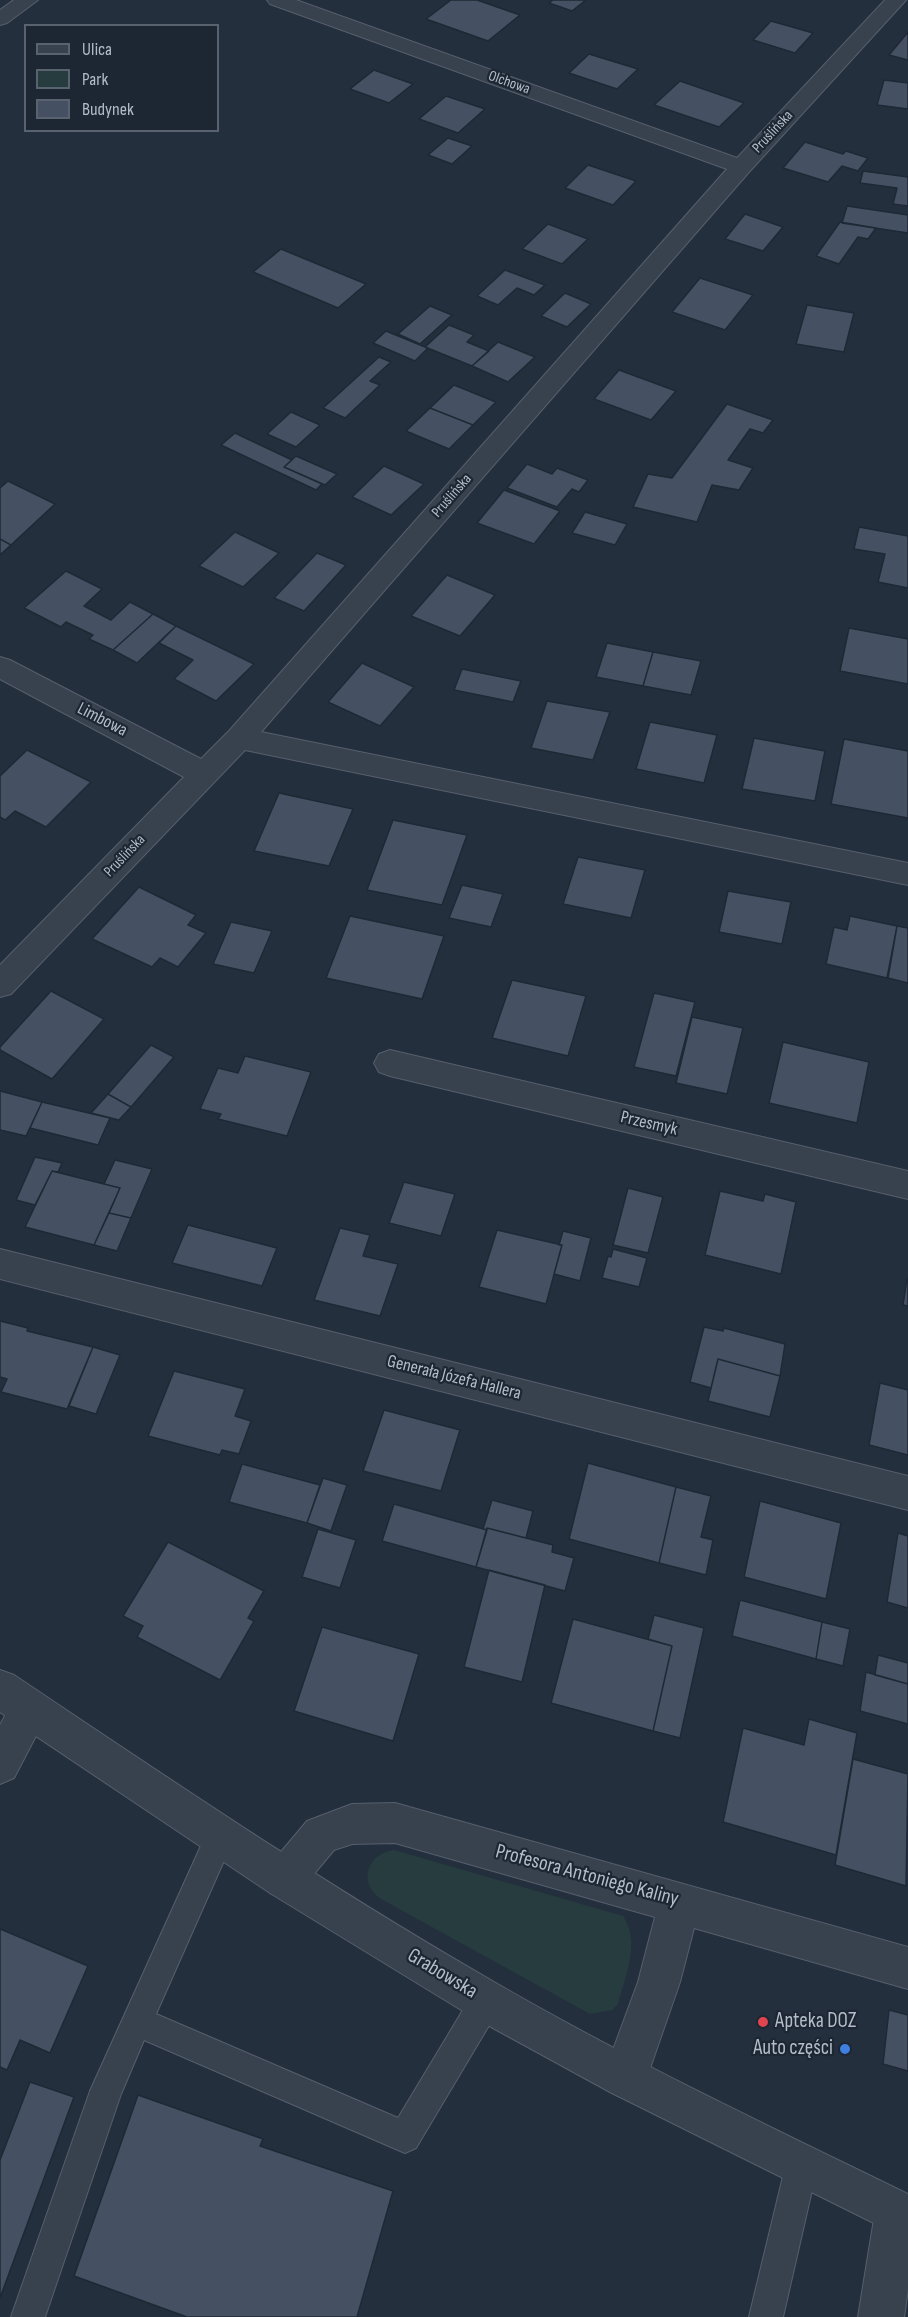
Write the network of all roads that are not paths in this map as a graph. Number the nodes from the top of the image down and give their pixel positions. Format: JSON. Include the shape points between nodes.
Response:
{"nodes":[{"id":1,"x":28,"y":0,"type":"edge"},
{"id":2,"x":277,"y":0,"type":"edge"},
{"id":3,"x":896,"y":0,"type":"edge"},
{"id":4,"x":0,"y":19,"type":"edge"},
{"id":5,"x":741,"y":166,"type":"junction"},
{"id":6,"x":0,"y":667,"type":"edge"},
{"id":7,"x":239,"y":738,"type":"junction"},
{"id":8,"x":203,"y":775,"type":"junction"},
{"id":9,"x":908,"y":874,"type":"edge"},
{"id":10,"x":0,"y":985,"type":"edge"},
{"id":11,"x":390,"y":1063,"type":"dead end"},
{"id":12,"x":908,"y":1185,"type":"edge"},
{"id":13,"x":0,"y":1264,"type":"edge"},
{"id":14,"x":908,"y":1493,"type":"edge"},
{"id":15,"x":14,"y":1700,"type":"edge"},
{"id":16,"x":0,"y":1764,"type":"edge"},
{"id":17,"x":219,"y":1838,"type":"junction"},
{"id":18,"x":284,"y":1879,"type":"junction"},
{"id":19,"x":680,"y":1902,"type":"junction"},
{"id":20,"x":908,"y":1968,"type":"edge"},
{"id":21,"x":486,"y":2001,"type":"junction"},
{"id":22,"x":138,"y":2022,"type":"junction"},
{"id":23,"x":625,"y":2077,"type":"junction"},
{"id":24,"x":802,"y":2164,"type":"junction"},
{"id":25,"x":902,"y":2215,"type":"edge"},
{"id":26,"x":28,"y":2317,"type":"edge"},
{"id":27,"x":766,"y":2317,"type":"edge"},
{"id":28,"x":881,"y":2317,"type":"edge"}],
"edges":[{"from":1,"to":4,"type":"street"},
{"from":2,"to":5,"type":"street","name":"Olchowa"},
{"from":3,"to":5,"type":"street","name":"Pruślińska"},
{"from":5,"to":7,"type":"street","name":"Pruślińska"},
{"from":6,"to":8,"type":"street","name":"Limbowa"},
{"from":7,"to":8,"type":"street","name":"Pruślińska"},
{"from":7,"to":9,"type":"street"},
{"from":8,"to":10,"type":"street","name":"Pruślińska"},
{"from":11,"to":12,"type":"street","name":"Przesmyk"},
{"from":13,"to":14,"type":"street","name":"Generała Józefa Hallera"},
{"from":15,"to":16,"type":"street"},
{"from":15,"to":17,"type":"street","name":"Grabowska"},
{"from":17,"to":18,"type":"street","name":"Grabowska"},
{"from":17,"to":22,"type":"lane"},
{"from":18,"to":19,"type":"street","name":"Profesora Antoniego Kaliny","via":[[321,1836],[352,1824],[394,1823]]},
{"from":18,"to":21,"type":"street","name":"Grabowska"},
{"from":19,"to":20,"type":"street","name":"Profesora Antoniego Kaliny"},
{"from":19,"to":23,"type":"street","via":[[659,1982]]},
{"from":21,"to":22,"type":"lane","via":[[405,2137]]},
{"from":21,"to":23,"type":"street","name":"Grabowska"},
{"from":22,"to":26,"type":"lane","via":[[106,2091]]},
{"from":23,"to":24,"type":"street","name":"Grabowska"},
{"from":24,"to":25,"type":"street","name":"Grabowska"},
{"from":24,"to":27,"type":"lane"},
{"from":25,"to":28,"type":"street"}]}
